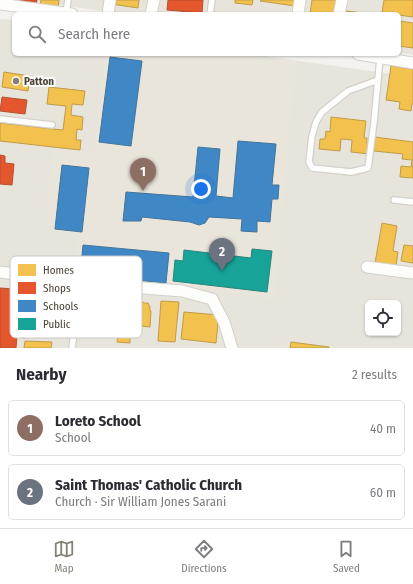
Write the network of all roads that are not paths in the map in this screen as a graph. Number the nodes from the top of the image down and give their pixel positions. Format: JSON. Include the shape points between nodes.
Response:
{"nodes":[{"id":1,"x":68,"y":0,"type":"edge"},
{"id":2,"x":110,"y":0,"type":"edge"},
{"id":3,"x":154,"y":0,"type":"edge"},
{"id":4,"x":212,"y":0,"type":"edge"},
{"id":5,"x":300,"y":0,"type":"edge"},
{"id":6,"x":342,"y":0,"type":"edge"},
{"id":7,"x":0,"y":4,"type":"edge"},
{"id":8,"x":55,"y":12,"type":"edge"},
{"id":9,"x":69,"y":12,"type":"edge"},
{"id":10,"x":108,"y":12,"type":"edge"},
{"id":11,"x":152,"y":12,"type":"edge"},
{"id":12,"x":210,"y":12,"type":"edge"},
{"id":13,"x":298,"y":12,"type":"edge"},
{"id":14,"x":339,"y":12,"type":"edge"},
{"id":15,"x":369,"y":56,"type":"edge"},
{"id":16,"x":380,"y":58,"type":"junction"},
{"id":17,"x":413,"y":63,"type":"edge"},
{"id":18,"x":378,"y":80,"type":"junction"},
{"id":19,"x":0,"y":119,"type":"edge"},
{"id":20,"x":52,"y":126,"type":"dead end"},
{"id":21,"x":394,"y":200,"type":"dead end"},
{"id":22,"x":413,"y":202,"type":"edge"},
{"id":23,"x":367,"y":267,"type":"dead end"},
{"id":24,"x":0,"y":272,"type":"edge"},
{"id":25,"x":10,"y":273,"type":"edge"},
{"id":26,"x":413,"y":273,"type":"edge"},
{"id":27,"x":142,"y":288,"type":"edge"},
{"id":28,"x":73,"y":338,"type":"edge"},
{"id":29,"x":72,"y":348,"type":"edge"},
{"id":30,"x":232,"y":348,"type":"edge"}],
"edges":[{"from":1,"to":9,"type":"lane"},
{"from":2,"to":10,"type":"street"},
{"from":3,"to":11,"type":"street"},
{"from":4,"to":12,"type":"lane"},
{"from":5,"to":13,"type":"street"},
{"from":6,"to":14,"type":"street"},
{"from":7,"to":8,"type":"street"},
{"from":15,"to":16,"type":"street"},
{"from":16,"to":17,"type":"street"},
{"from":16,"to":18,"type":"lane"},
{"from":18,"to":18,"type":"lane","via":[[368,168],[351,172],[312,168],[309,162],[312,136],[322,112],[348,92]]},
{"from":19,"to":20,"type":"lane"},
{"from":21,"to":22,"type":"lane"},
{"from":23,"to":26,"type":"street"},
{"from":24,"to":25,"type":"street"},
{"from":27,"to":30,"type":"street","via":[[182,291],[212,299],[224,322]]},
{"from":28,"to":29,"type":"lane"}]}
